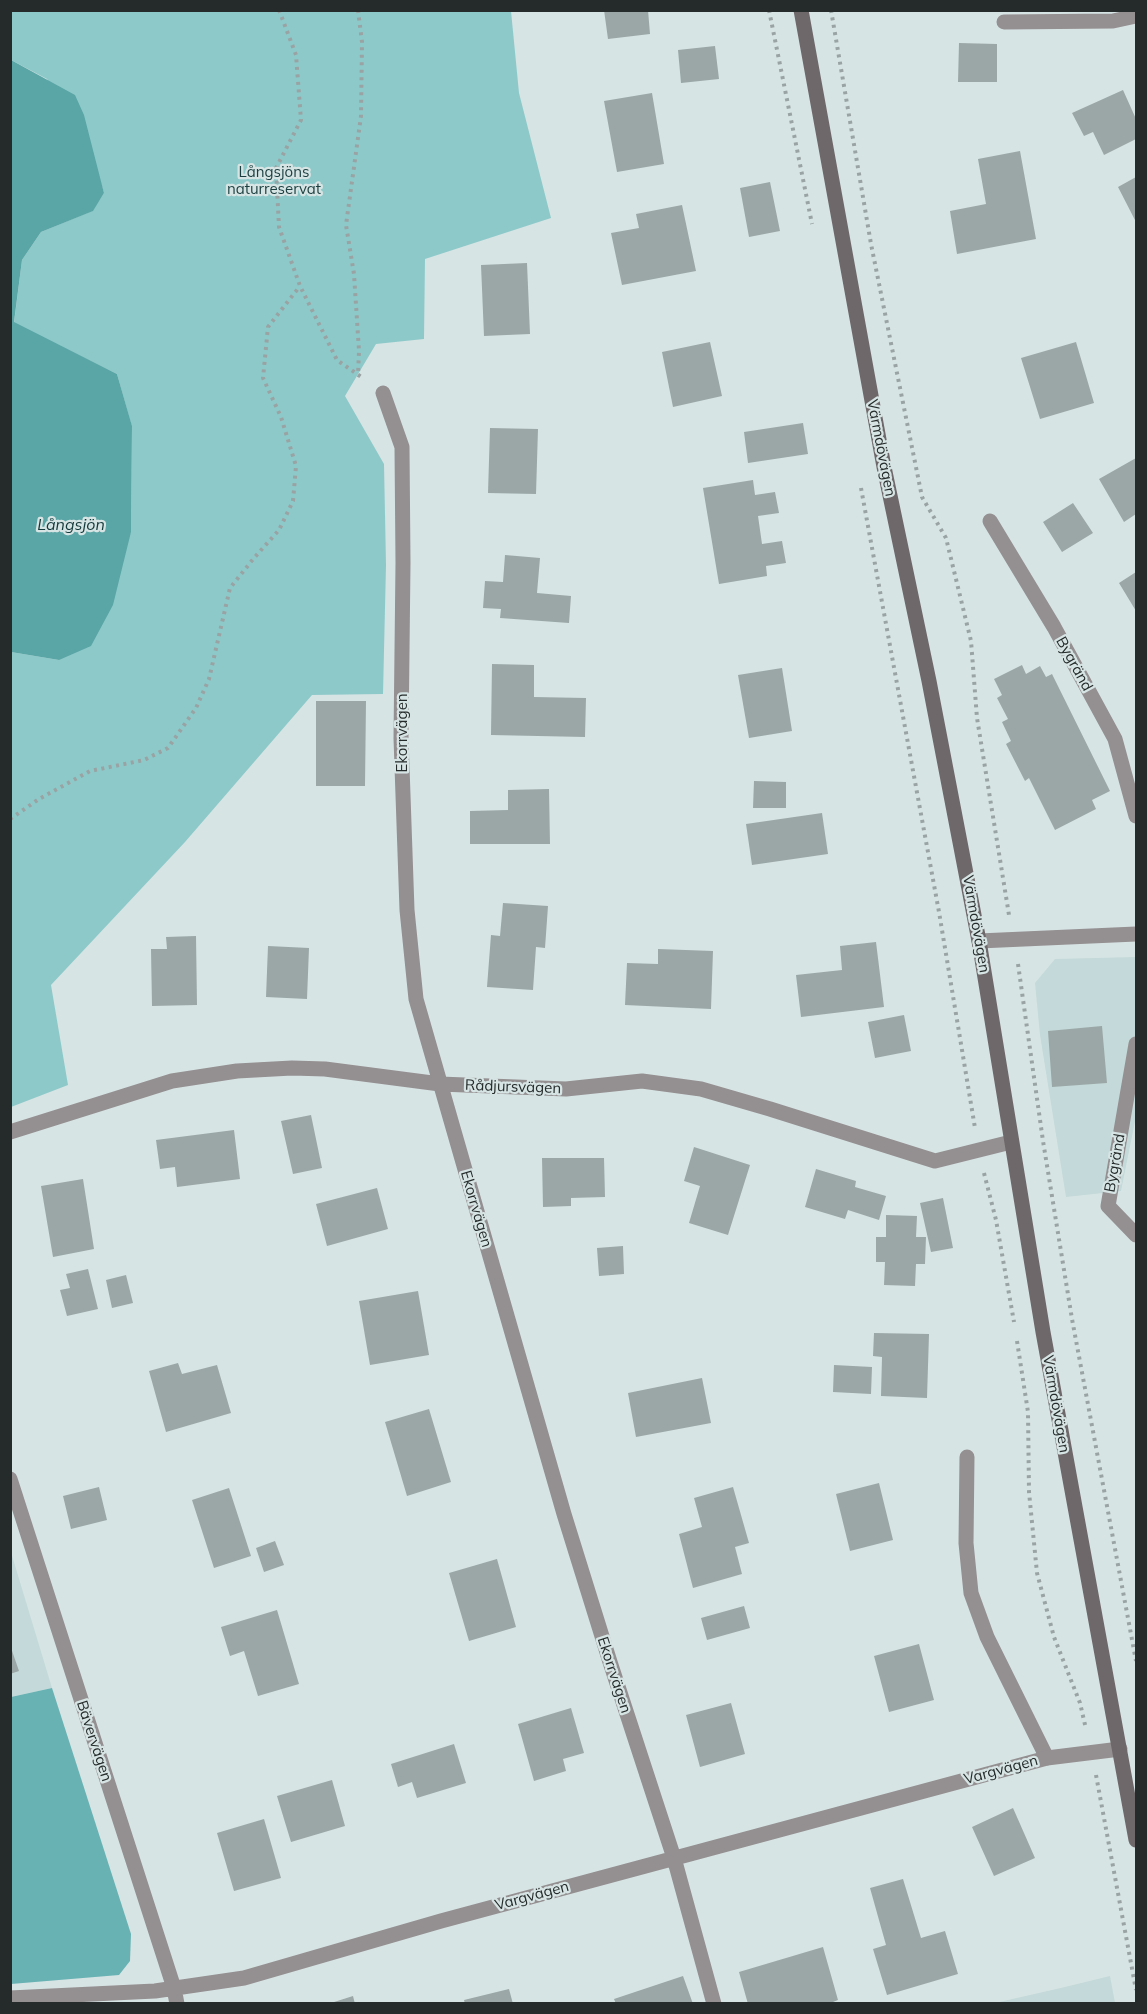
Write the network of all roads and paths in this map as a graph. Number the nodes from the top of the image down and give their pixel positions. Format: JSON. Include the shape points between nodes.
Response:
{"nodes":[{"id":1,"x":279,"y":10,"type":"edge"},
{"id":2,"x":358,"y":10,"type":"edge"},
{"id":3,"x":769,"y":10,"type":"edge"},
{"id":4,"x":801,"y":10,"type":"edge"},
{"id":5,"x":831,"y":10,"type":"edge"},
{"id":6,"x":1004,"y":16,"type":"edge"},
{"id":7,"x":1137,"y":16,"type":"edge"},
{"id":8,"x":814,"y":232,"type":"dead end"},
{"id":9,"x":300,"y":286,"type":"junction"},
{"id":10,"x":358,"y":375,"type":"junction"},
{"id":11,"x":383,"y":393,"type":"joint"},
{"id":12,"x":860,"y":484,"type":"dead end"},
{"id":13,"x":990,"y":521,"type":"dead end"},
{"id":14,"x":1137,"y":816,"type":"edge"},
{"id":15,"x":10,"y":819,"type":"edge"},
{"id":16,"x":1137,"y":934,"type":"edge"},
{"id":17,"x":1014,"y":940,"type":"junction"},
{"id":18,"x":979,"y":941,"type":"junction"},
{"id":19,"x":1137,"y":1044,"type":"edge"},
{"id":20,"x":440,"y":1084,"type":"junction"},
{"id":21,"x":10,"y":1132,"type":"edge"},
{"id":22,"x":1011,"y":1142,"type":"junction"},
{"id":23,"x":979,"y":1151,"type":"junction"},
{"id":24,"x":1137,"y":1235,"type":"edge"},
{"id":25,"x":967,"y":1457,"type":"dead end"},
{"id":26,"x":10,"y":1479,"type":"edge"},
{"id":27,"x":1137,"y":1661,"type":"edge"},
{"id":28,"x":1120,"y":1749,"type":"junction"},
{"id":29,"x":1092,"y":1752,"type":"junction"},
{"id":30,"x":1047,"y":1758,"type":"junction"},
{"id":31,"x":1137,"y":1840,"type":"edge"},
{"id":32,"x":674,"y":1858,"type":"junction"},
{"id":33,"x":1137,"y":1990,"type":"edge"},
{"id":34,"x":176,"y":1996,"type":"edge"},
{"id":35,"x":10,"y":1998,"type":"edge"},
{"id":36,"x":714,"y":2004,"type":"edge"}],
"edges":[{"from":1,"to":9,"type":"path","via":[[296,55],[301,120],[276,168],[279,227]]},
{"from":2,"to":10,"type":"path","via":[[362,42],[361,116],[346,225],[354,274]]},
{"from":3,"to":8,"type":"path"},
{"from":4,"to":18,"type":"main road","name":"Värmdövägen","via":[[884,467]]},
{"from":5,"to":17,"type":"path","via":[[922,496],[946,538],[971,641],[977,718]]},
{"from":6,"to":7,"type":"street","via":[[1113,21]]},
{"from":9,"to":10,"type":"path","via":[[337,360]]},
{"from":9,"to":15,"type":"path","via":[[268,327],[263,378],[281,417],[296,466],[293,501],[279,530],[230,588],[209,679],[196,708],[168,748],[144,760],[90,771]]},
{"from":10,"to":11,"type":"path"},
{"from":11,"to":20,"type":"street","name":"Ekorrvägen","via":[[402,447],[400,738],[407,910],[416,999]]},
{"from":12,"to":23,"type":"path"},
{"from":13,"to":14,"type":"street","name":"Bygränd","via":[[1115,739]]},
{"from":16,"to":17,"type":"street"},
{"from":17,"to":18,"type":"street"},
{"from":17,"to":27,"type":"path","via":[[1072,1319]]},
{"from":18,"to":22,"type":"main road","name":"Värmdövägen"},
{"from":19,"to":24,"type":"street","name":"Bygränd","via":[[1108,1206]]},
{"from":20,"to":21,"type":"street","name":"Rådjursvägen","via":[[325,1069],[237,1071],[172,1081]]},
{"from":20,"to":23,"type":"street","name":"Rådjursvägen","via":[[566,1089],[642,1081],[701,1089],[934,1161]]},
{"from":20,"to":32,"type":"street","name":"Ekorrvägen","via":[[564,1514]]},
{"from":22,"to":23,"type":"street","name":"Rådjursvägen"},
{"from":22,"to":28,"type":"main road","name":"Värmdövägen"},
{"from":23,"to":29,"type":"path","via":[[996,1220],[1028,1412],[1029,1492],[1037,1573],[1054,1637],[1080,1702]]},
{"from":25,"to":30,"type":"street","name":"Vargvägen","via":[[966,1543],[971,1593],[987,1637]]},
{"from":26,"to":34,"type":"street","name":"Bävervägen"},
{"from":28,"to":29,"type":"street","name":"Vargvägen"},
{"from":28,"to":31,"type":"main road","name":"Värmdövägen"},
{"from":29,"to":30,"type":"street","name":"Vargvägen"},
{"from":29,"to":33,"type":"path"},
{"from":30,"to":32,"type":"street","name":"Vargvägen"},
{"from":32,"to":34,"type":"street","name":"Vargvägen"},
{"from":32,"to":36,"type":"street","name":"Ekorrvägen"},
{"from":34,"to":35,"type":"street","name":"Vargvägen","via":[[155,1991]]}]}
